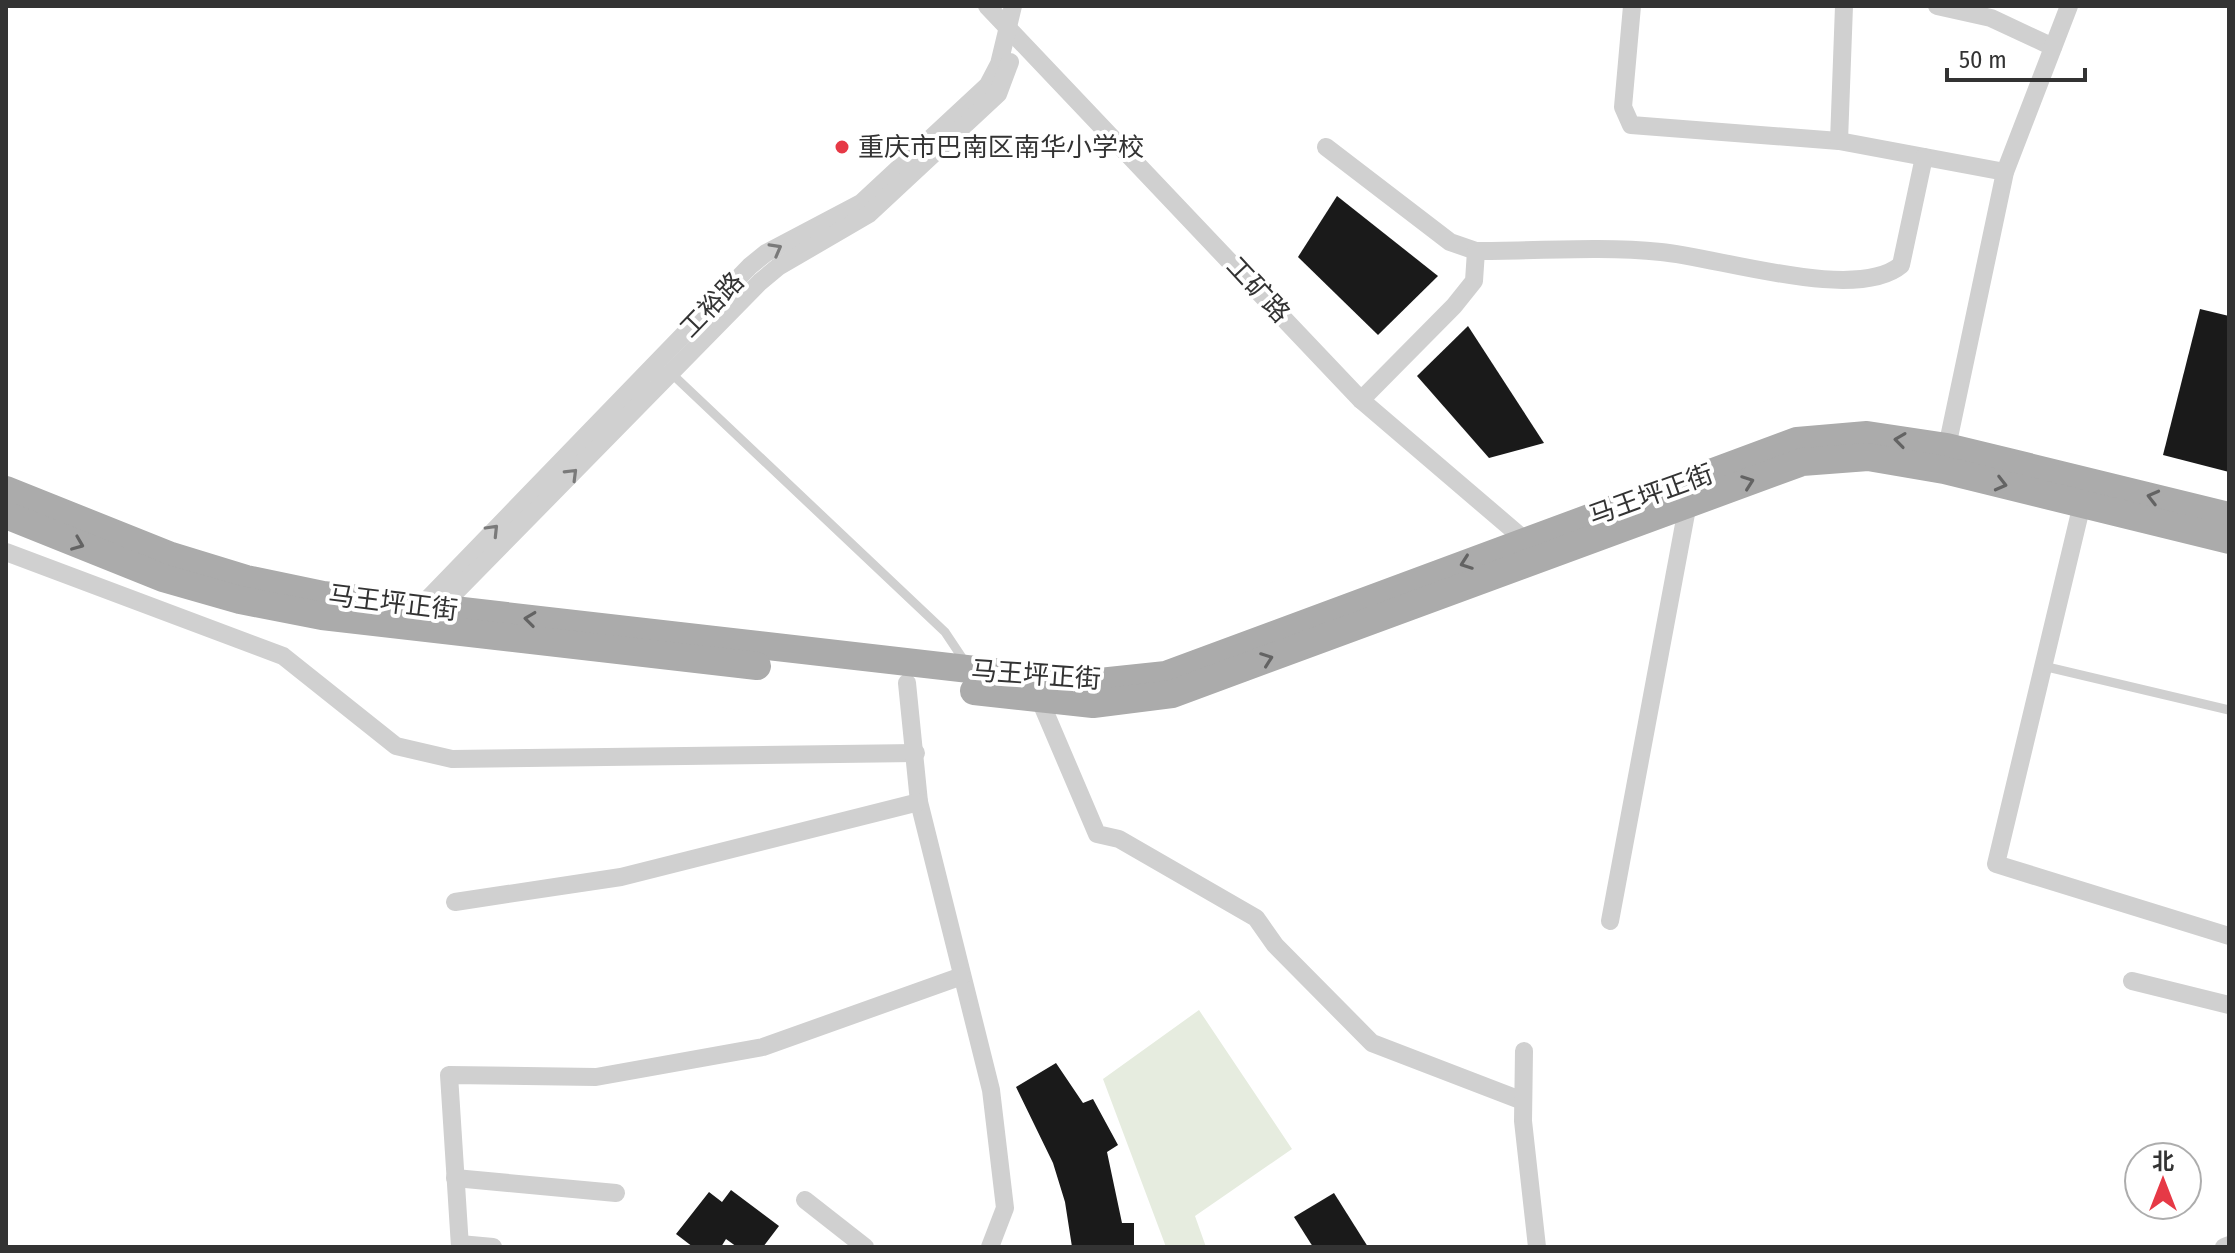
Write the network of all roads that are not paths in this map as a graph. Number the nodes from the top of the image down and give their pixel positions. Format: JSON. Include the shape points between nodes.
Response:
{"nodes":[{"id":1,"x":987,"y":6,"type":"edge"},
{"id":2,"x":1013,"y":6,"type":"edge"},
{"id":3,"x":1027,"y":6,"type":"edge"},
{"id":4,"x":1632,"y":6,"type":"edge"},
{"id":5,"x":1844,"y":6,"type":"edge"},
{"id":6,"x":1937,"y":6,"type":"edge"},
{"id":7,"x":2069,"y":6,"type":"edge"},
{"id":8,"x":1992,"y":12,"type":"edge"},
{"id":9,"x":1012,"y":31,"type":"junction"},
{"id":10,"x":2053,"y":47,"type":"junction"},
{"id":11,"x":1839,"y":141,"type":"junction"},
{"id":12,"x":1326,"y":147,"type":"dead end"},
{"id":13,"x":1924,"y":157,"type":"junction"},
{"id":14,"x":2005,"y":172,"type":"junction"},
{"id":15,"x":1476,"y":251,"type":"junction"},
{"id":16,"x":672,"y":374,"type":"junction"},
{"id":17,"x":1361,"y":400,"type":"junction"},
{"id":18,"x":1947,"y":447,"type":"junction"},
{"id":19,"x":6,"y":490,"type":"edge"},
{"id":20,"x":1688,"y":503,"type":"junction"},
{"id":21,"x":2082,"y":504,"type":"junction"},
{"id":22,"x":6,"y":515,"type":"edge"},
{"id":23,"x":2229,"y":516,"type":"edge"},
{"id":24,"x":2229,"y":540,"type":"edge"},
{"id":25,"x":1535,"y":549,"type":"junction"},
{"id":26,"x":6,"y":552,"type":"edge"},
{"id":27,"x":429,"y":608,"type":"junction"},
{"id":28,"x":2043,"y":666,"type":"junction"},
{"id":29,"x":970,"y":671,"type":"junction"},
{"id":30,"x":907,"y":683,"type":"junction"},
{"id":31,"x":1039,"y":698,"type":"junction"},
{"id":32,"x":2229,"y":710,"type":"edge"},
{"id":33,"x":916,"y":753,"type":"junction"},
{"id":34,"x":919,"y":802,"type":"junction"},
{"id":35,"x":455,"y":902,"type":"dead end"},
{"id":36,"x":1610,"y":921,"type":"dead end"},
{"id":37,"x":2229,"y":936,"type":"edge"},
{"id":38,"x":962,"y":976,"type":"junction"},
{"id":39,"x":2132,"y":981,"type":"dead end"},
{"id":40,"x":2229,"y":1005,"type":"edge"},
{"id":41,"x":1524,"y":1051,"type":"dead end"},
{"id":42,"x":1523,"y":1101,"type":"junction"},
{"id":43,"x":455,"y":1178,"type":"junction"},
{"id":44,"x":616,"y":1193,"type":"dead end"},
{"id":45,"x":805,"y":1200,"type":"dead end"},
{"id":46,"x":460,"y":1246,"type":"edge"},
{"id":47,"x":493,"y":1247,"type":"edge"},
{"id":48,"x":865,"y":1247,"type":"edge"},
{"id":49,"x":990,"y":1247,"type":"edge"},
{"id":50,"x":1537,"y":1247,"type":"edge"}],
"edges":[{"from":1,"to":9,"type":"street","name":"工矿路"},
{"from":2,"to":9,"type":"street"},
{"from":3,"to":9,"type":"street"},
{"from":4,"to":11,"type":"street","via":[[1623,107],[1631,125]]},
{"from":5,"to":11,"type":"street"},
{"from":6,"to":8,"type":"street"},
{"from":7,"to":10,"type":"street"},
{"from":8,"to":10,"type":"street"},
{"from":9,"to":16,"type":"street","name":"工裕路","via":[[998,94],[869,214],[778,267]]},
{"from":9,"to":17,"type":"street","name":"工矿路"},
{"from":27,"to":9,"type":"street","name":"工裕路","one_way":true,"via":[[750,266],[861,203],[988,85]]},
{"from":10,"to":14,"type":"street"},
{"from":11,"to":13,"type":"street"},
{"from":12,"to":15,"type":"street","via":[[1450,242]]},
{"from":13,"to":14,"type":"street"},
{"from":13,"to":15,"type":"street","via":[[1901,265],[1890,275],[1825,281],[1661,252]]},
{"from":14,"to":18,"type":"street"},
{"from":15,"to":17,"type":"street","via":[[1474,281]]},
{"from":27,"to":16,"type":"street","name":"工裕路","one_way":true},
{"from":16,"to":29,"type":"lane","via":[[945,632]]},
{"from":17,"to":25,"type":"street","name":"工矿路"},
{"from":23,"to":18,"type":"main road","name":"马王坪正街","one_way":true},
{"from":18,"to":25,"type":"main road","name":"马王坪正街","one_way":true,"via":[[1867,435],[1797,441]]},
{"from":19,"to":27,"type":"main road","name":"马王坪正街","via":[[171,556],[246,579]]},
{"from":20,"to":21,"type":"main road","name":"马王坪正街","one_way":true,"via":[[1802,462],[1868,457]]},
{"from":20,"to":25,"type":"main road","name":"马王坪正街"},
{"from":20,"to":36,"type":"street"},
{"from":21,"to":24,"type":"main road","name":"马王坪正街"},
{"from":21,"to":28,"type":"street"},
{"from":22,"to":30,"type":"main road","name":"马王坪正街","one_way":true,"via":[[163,578],[322,616]]},
{"from":25,"to":29,"type":"main road","name":"马王坪正街","one_way":true,"via":[[1166,675],[1090,683]]},
{"from":31,"to":25,"type":"main road","name":"马王坪正街","one_way":true,"via":[[1093,704],[1172,694]]},
{"from":26,"to":33,"type":"street","via":[[283,656],[396,746],[452,759]]},
{"from":29,"to":27,"type":"main road","name":"马王坪正街","one_way":true},
{"from":28,"to":32,"type":"lane"},
{"from":28,"to":37,"type":"street","via":[[1996,864]]},
{"from":30,"to":31,"type":"main road","name":"马王坪正街"},
{"from":30,"to":33,"type":"street"},
{"from":31,"to":42,"type":"street","via":[[1097,834],[1119,839],[1256,918],[1275,945],[1372,1043]]},
{"from":33,"to":34,"type":"street"},
{"from":34,"to":35,"type":"street","via":[[621,877]]},
{"from":34,"to":38,"type":"street"},
{"from":38,"to":43,"type":"street","via":[[763,1047],[596,1077],[449,1075]]},
{"from":38,"to":49,"type":"street","via":[[991,1090],[1005,1208]]},
{"from":39,"to":40,"type":"street"},
{"from":41,"to":42,"type":"street"},
{"from":42,"to":50,"type":"street"},
{"from":43,"to":44,"type":"street"},
{"from":43,"to":46,"type":"street"},
{"from":45,"to":48,"type":"street"},
{"from":46,"to":47,"type":"street"}]}
